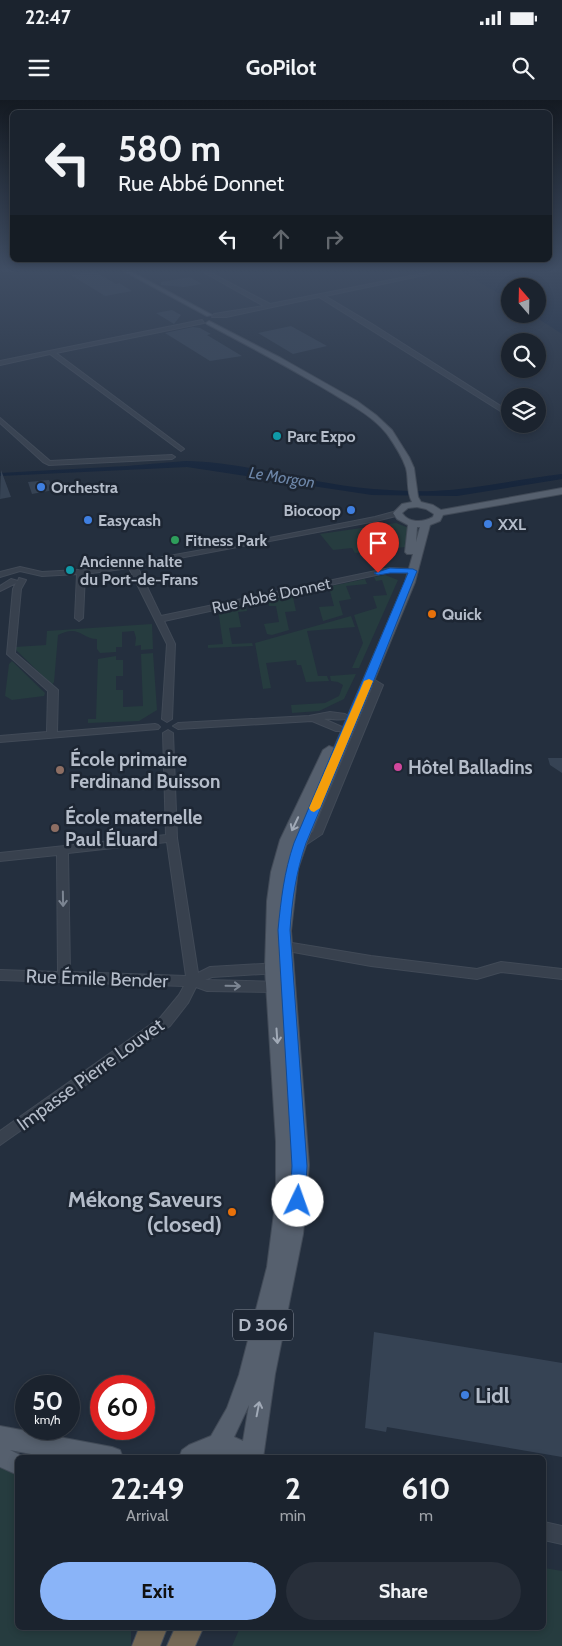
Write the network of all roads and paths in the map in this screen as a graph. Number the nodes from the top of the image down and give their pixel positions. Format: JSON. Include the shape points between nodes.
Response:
{"nodes":[{"id":1,"x":103,"y":341,"type":"edge"},
{"id":2,"x":247,"y":341,"type":"edge"},
{"id":3,"x":395,"y":341,"type":"edge"},
{"id":4,"x":51,"y":352,"type":"junction"},
{"id":5,"x":0,"y":363,"type":"edge"},
{"id":6,"x":501,"y":409,"type":"edge"},
{"id":7,"x":0,"y":420,"type":"edge"},
{"id":8,"x":181,"y":449,"type":"dead end"},
{"id":9,"x":172,"y":458,"type":"dead end"},
{"id":10,"x":562,"y":486,"type":"edge"},
{"id":11,"x":562,"y":492,"type":"edge"},
{"id":12,"x":410,"y":497,"type":"junction"},
{"id":13,"x":430,"y":507,"type":"junction"},
{"id":14,"x":439,"y":513,"type":"junction"},
{"id":15,"x":404,"y":519,"type":"junction"},
{"id":16,"x":426,"y":523,"type":"junction"},
{"id":17,"x":132,"y":565,"type":"junction"},
{"id":18,"x":410,"y":571,"type":"junction"},
{"id":19,"x":81,"y":573,"type":"junction"},
{"id":20,"x":13,"y":577,"type":"edge"},
{"id":21,"x":0,"y":589,"type":"edge"},
{"id":22,"x":79,"y":618,"type":"dead end"},
{"id":23,"x":160,"y":619,"type":"junction"},
{"id":24,"x":167,"y":719,"type":"junction"},
{"id":25,"x":350,"y":722,"type":"junction"},
{"id":26,"x":178,"y":726,"type":"junction"},
{"id":27,"x":155,"y":728,"type":"junction"},
{"id":28,"x":168,"y":733,"type":"junction"},
{"id":29,"x":52,"y":734,"type":"junction"},
{"id":30,"x":0,"y":739,"type":"edge"},
{"id":31,"x":172,"y":838,"type":"junction"},
{"id":32,"x":62,"y":850,"type":"junction"},
{"id":33,"x":0,"y":858,"type":"edge"},
{"id":34,"x":286,"y":947,"type":"junction"},
{"id":35,"x":280,"y":968,"type":"junction"},
{"id":36,"x":562,"y":974,"type":"edge"},
{"id":37,"x":0,"y":975,"type":"edge"},
{"id":38,"x":64,"y":976,"type":"junction"},
{"id":39,"x":193,"y":981,"type":"junction"},
{"id":40,"x":281,"y":987,"type":"junction"},
{"id":41,"x":0,"y":1139,"type":"edge"},
{"id":42,"x":0,"y":1437,"type":"edge"},
{"id":43,"x":218,"y":1444,"type":"junction"},
{"id":44,"x":96,"y":1455,"type":"edge"},
{"id":45,"x":194,"y":1455,"type":"edge"},
{"id":46,"x":246,"y":1455,"type":"edge"},
{"id":47,"x":251,"y":1455,"type":"edge"},
{"id":48,"x":0,"y":1456,"type":"edge"},
{"id":49,"x":15,"y":1463,"type":"edge"},
{"id":50,"x":188,"y":1630,"type":"edge"},
{"id":51,"x":181,"y":1646,"type":"edge"}],
"edges":[{"from":1,"to":4,"type":"street"},
{"from":2,"to":12,"type":"main road","via":[[366,410],[389,432],[405,458],[403,469]]},
{"from":3,"to":6,"type":"street"},
{"from":4,"to":5,"type":"street"},
{"from":4,"to":8,"type":"street"},
{"from":7,"to":9,"type":"street","via":[[49,463]]},
{"from":10,"to":13,"type":"main road"},
{"from":11,"to":14,"type":"main road"},
{"from":12,"to":13,"type":"main road"},
{"from":12,"to":15,"type":"main road","via":[[399,509]]},
{"from":13,"to":14,"type":"main road"},
{"from":14,"to":16,"type":"main road","via":[[436,520]]},
{"from":15,"to":16,"type":"main road"},
{"from":15,"to":17,"type":"street","via":[[376,519]]},
{"from":15,"to":18,"type":"main road","number":"D 306","via":[[414,532]]},
{"from":16,"to":18,"type":"main road","number":"D 306"},
{"from":17,"to":19,"type":"street"},
{"from":17,"to":23,"type":"street"},
{"from":18,"to":23,"type":"street","name":"Rue Abbé Donnet","via":[[390,570]]},
{"from":18,"to":25,"type":"main road","number":"D 306"},
{"from":18,"to":25,"type":"main road","number":"D 306","via":[[370,680]]},
{"from":19,"to":20,"type":"street","via":[[56,578]]},
{"from":19,"to":22,"type":"street"},
{"from":20,"to":21,"type":"street"},
{"from":20,"to":29,"type":"street","via":[[17,589],[11,654],[53,690]]},
{"from":23,"to":24,"type":"street","via":[[171,644]]},
{"from":24,"to":26,"type":"street"},
{"from":24,"to":27,"type":"street","via":[[157,723]]},
{"from":25,"to":26,"type":"street","via":[[327,723],[309,719]]},
{"from":25,"to":34,"type":"main road","number":"D 306","via":[[291,869],[284,930]]},
{"from":25,"to":35,"type":"main road","number":"D 306","one_way":true,"via":[[287,840],[274,901]]},
{"from":26,"to":28,"type":"street"},
{"from":27,"to":28,"type":"street"},
{"from":27,"to":29,"type":"street"},
{"from":28,"to":31,"type":"street"},
{"from":29,"to":30,"type":"street"},
{"from":31,"to":32,"type":"street"},
{"from":31,"to":39,"type":"street"},
{"from":32,"to":33,"type":"street"},
{"from":32,"to":38,"type":"street","one_way":true},
{"from":34,"to":35,"type":"main road","number":"D 306"},
{"from":34,"to":36,"type":"street","via":[[477,974],[501,967]]},
{"from":35,"to":39,"type":"street","name":"Rue Émile Bender","via":[[210,972]]},
{"from":35,"to":40,"type":"main road","number":"D 306"},
{"from":37,"to":38,"type":"street","name":"Rue Émile Bender"},
{"from":38,"to":39,"type":"street","name":"Rue Émile Bender"},
{"from":39,"to":40,"type":"street","name":"Rue Émile Bender","one_way":true,"via":[[207,986]]},
{"from":39,"to":41,"type":"street","name":"Impasse Pierre Louvet","via":[[184,999],[165,1022]]},
{"from":40,"to":43,"type":"main road","number":"D 306","one_way":true,"via":[[286,1198],[283,1226],[276,1268],[249,1375],[235,1414]]},
{"from":47,"to":40,"type":"main road","number":"D 306","one_way":true,"via":[[298,1201],[300,1166]]},
{"from":42,"to":44,"type":"main road"},
{"from":43,"to":45,"type":"main road","via":[[207,1446]]},
{"from":43,"to":46,"type":"main road","via":[[233,1446]]},
{"from":48,"to":49,"type":"main road"},
{"from":50,"to":51,"type":"highway"}]}
